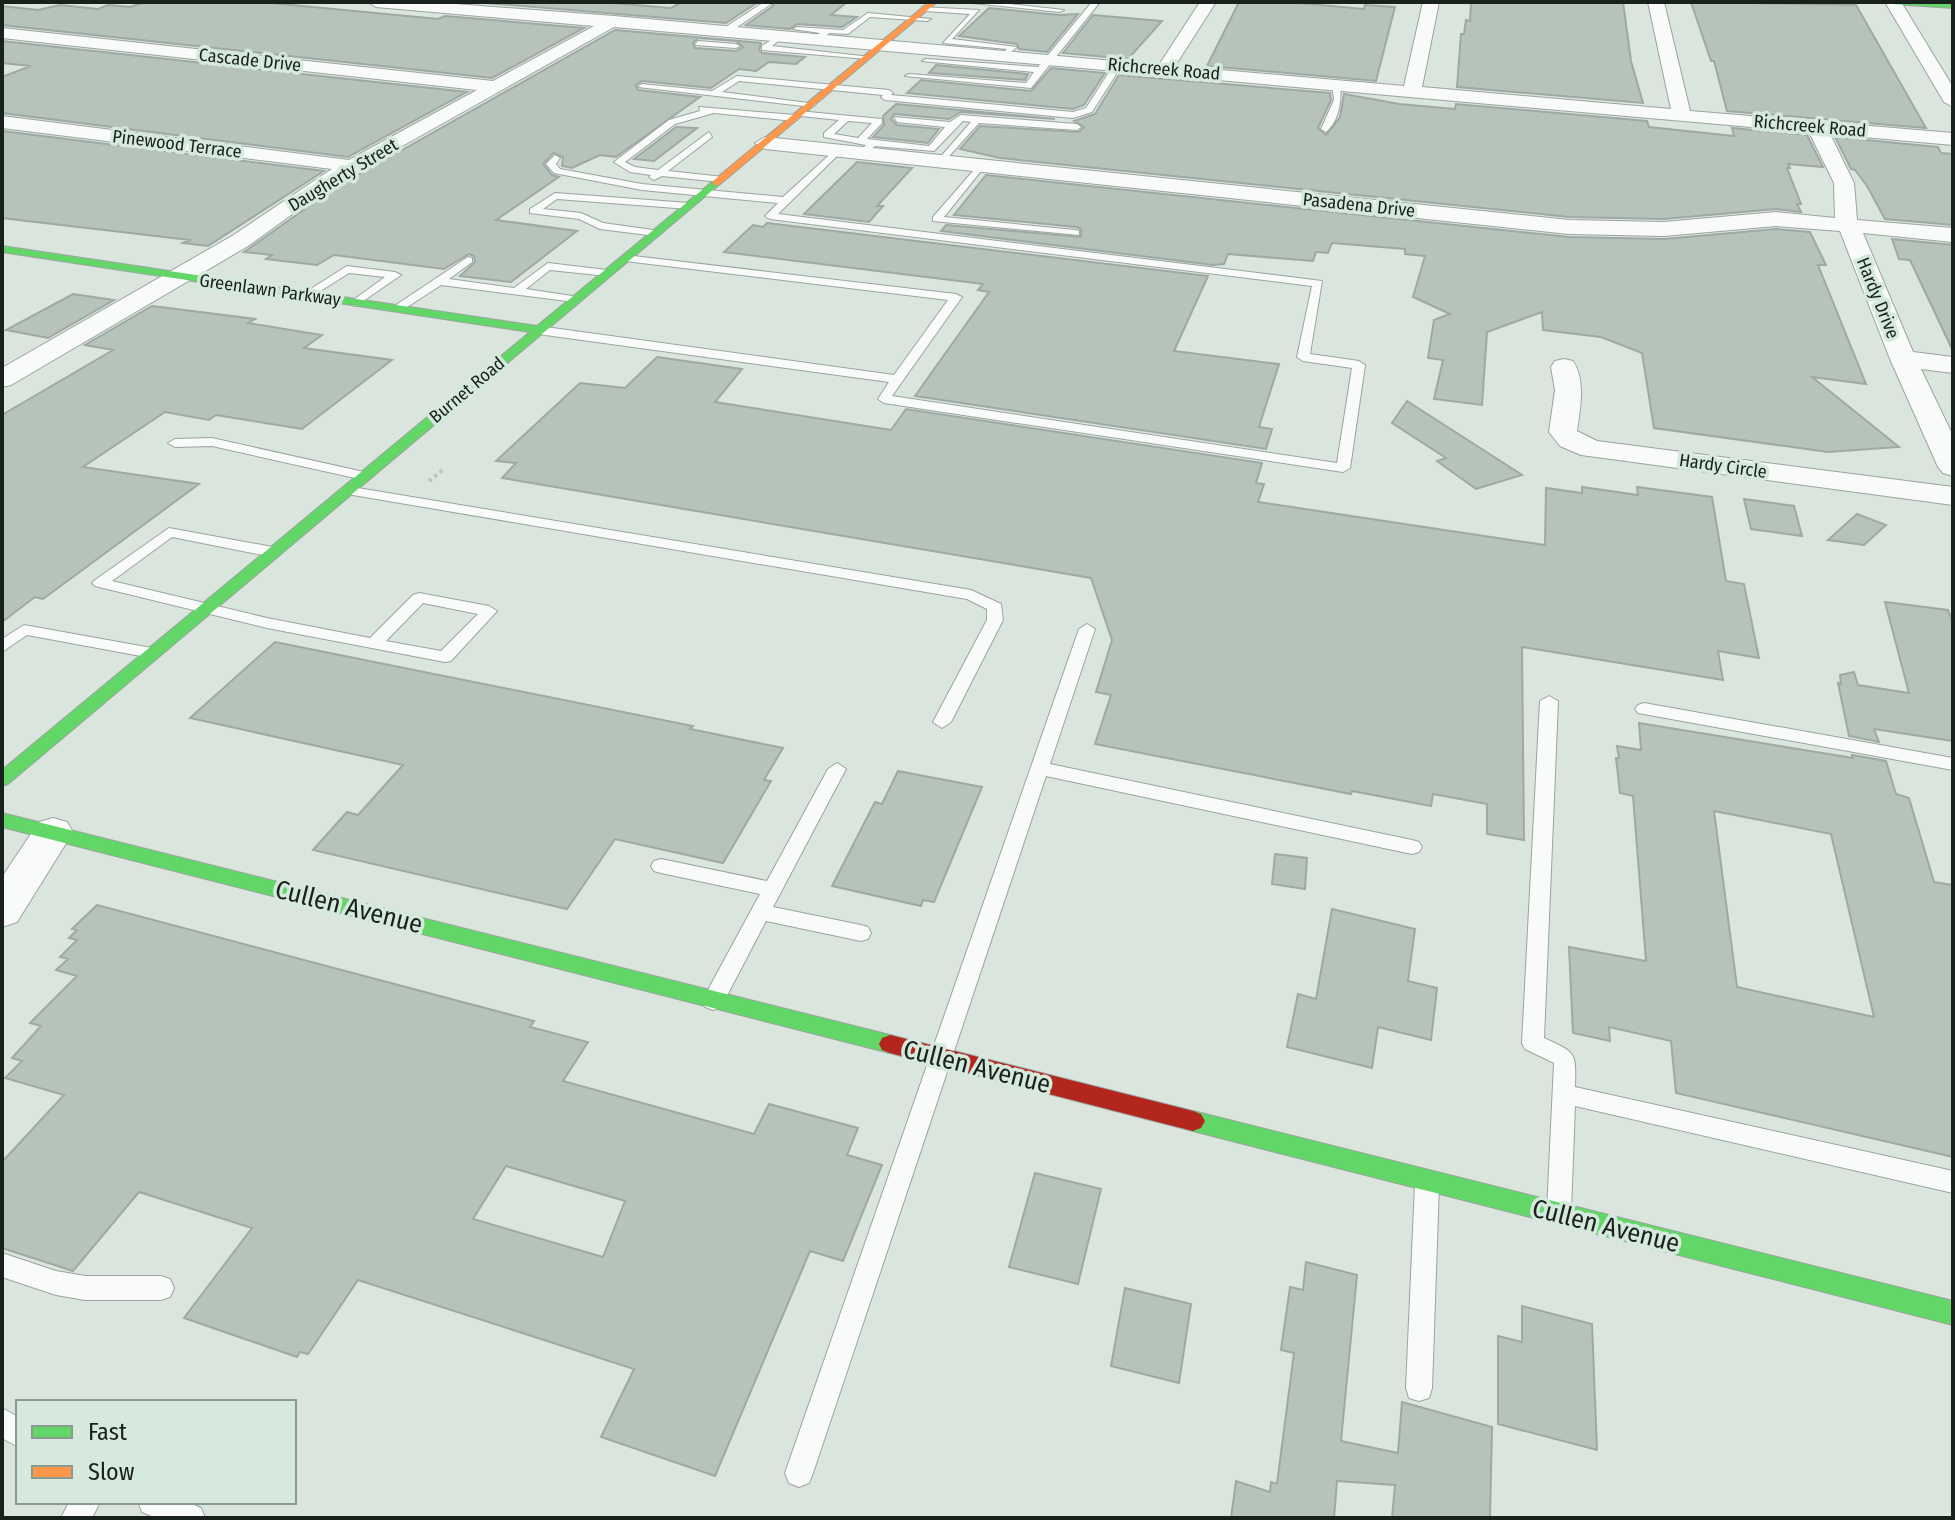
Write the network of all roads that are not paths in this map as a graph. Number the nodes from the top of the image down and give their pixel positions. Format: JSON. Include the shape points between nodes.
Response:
{"nodes":[{"id":1,"x":376,"y":2,"type":"edge"},
{"id":2,"x":648,"y":2,"type":"edge"},
{"id":3,"x":967,"y":2,"type":"edge"},
{"id":4,"x":1096,"y":2,"type":"edge"},
{"id":5,"x":1208,"y":2,"type":"edge"},
{"id":6,"x":1431,"y":2,"type":"edge"},
{"id":7,"x":1656,"y":2,"type":"edge"},
{"id":8,"x":1893,"y":2,"type":"edge"},
{"id":9,"x":432,"y":4,"type":"edge"},
{"id":10,"x":767,"y":4,"type":"edge"},
{"id":11,"x":1953,"y":6,"type":"edge"},
{"id":12,"x":875,"y":7,"type":"dead end"},
{"id":13,"x":1060,"y":10,"type":"dead end"},
{"id":14,"x":918,"y":16,"type":"edge"},
{"id":15,"x":966,"y":22,"type":"junction"},
{"id":16,"x":610,"y":24,"type":"junction"},
{"id":17,"x":797,"y":29,"type":"dead end"},
{"id":18,"x":2,"y":33,"type":"edge"},
{"id":19,"x":954,"y":34,"type":"junction"},
{"id":20,"x":728,"y":39,"type":"junction"},
{"id":21,"x":817,"y":40,"type":"junction"},
{"id":22,"x":698,"y":43,"type":"dead end"},
{"id":23,"x":964,"y":47,"type":"junction"},
{"id":24,"x":935,"y":48,"type":"junction"},
{"id":25,"x":874,"y":51,"type":"junction"},
{"id":26,"x":1927,"y":60,"type":"junction"},
{"id":27,"x":1953,"y":62,"type":"edge"},
{"id":28,"x":1044,"y":65,"type":"junction"},
{"id":29,"x":1118,"y":65,"type":"junction"},
{"id":30,"x":1165,"y":69,"type":"junction"},
{"id":31,"x":909,"y":76,"type":"junction"},
{"id":32,"x":1336,"y":84,"type":"junction"},
{"id":33,"x":498,"y":87,"type":"junction"},
{"id":34,"x":642,"y":87,"type":"dead end"},
{"id":35,"x":831,"y":88,"type":"junction"},
{"id":36,"x":1412,"y":91,"type":"junction"},
{"id":37,"x":889,"y":93,"type":"junction"},
{"id":38,"x":714,"y":94,"type":"junction"},
{"id":39,"x":1953,"y":102,"type":"edge"},
{"id":40,"x":686,"y":107,"type":"dead end"},
{"id":41,"x":714,"y":110,"type":"junction"},
{"id":42,"x":871,"y":110,"type":"dead end"},
{"id":43,"x":802,"y":112,"type":"junction"},
{"id":44,"x":1682,"y":115,"type":"junction"},
{"id":45,"x":846,"y":118,"type":"junction"},
{"id":46,"x":861,"y":119,"type":"junction"},
{"id":47,"x":897,"y":119,"type":"dead end"},
{"id":48,"x":977,"y":120,"type":"junction"},
{"id":49,"x":2,"y":122,"type":"edge"},
{"id":50,"x":952,"y":125,"type":"junction"},
{"id":51,"x":1816,"y":126,"type":"junction"},
{"id":52,"x":1077,"y":127,"type":"dead end"},
{"id":53,"x":1326,"y":129,"type":"dead end"},
{"id":54,"x":709,"y":135,"type":"dead end"},
{"id":55,"x":1953,"y":139,"type":"edge"},
{"id":56,"x":765,"y":143,"type":"junction"},
{"id":57,"x":865,"y":146,"type":"junction"},
{"id":58,"x":837,"y":151,"type":"junction"},
{"id":59,"x":555,"y":158,"type":"dead end"},
{"id":60,"x":941,"y":162,"type":"junction"},
{"id":61,"x":352,"y":166,"type":"junction"},
{"id":62,"x":980,"y":166,"type":"junction"},
{"id":63,"x":659,"y":173,"type":"junction"},
{"id":64,"x":642,"y":187,"type":"junction"},
{"id":65,"x":705,"y":193,"type":"junction"},
{"id":66,"x":788,"y":201,"type":"junction"},
{"id":67,"x":1848,"y":224,"type":"junction"},
{"id":68,"x":656,"y":233,"type":"junction"},
{"id":69,"x":1075,"y":233,"type":"dead end"},
{"id":70,"x":1953,"y":235,"type":"edge"},
{"id":71,"x":2,"y":249,"type":"edge"},
{"id":72,"x":625,"y":258,"type":"junction"},
{"id":73,"x":468,"y":260,"type":"dead end"},
{"id":74,"x":607,"y":273,"type":"junction"},
{"id":75,"x":180,"y":277,"type":"junction"},
{"id":76,"x":439,"y":281,"type":"junction"},
{"id":77,"x":517,"y":291,"type":"junction"},
{"id":78,"x":307,"y":295,"type":"junction"},
{"id":79,"x":575,"y":299,"type":"junction"},
{"id":80,"x":356,"y":303,"type":"junction"},
{"id":81,"x":397,"y":309,"type":"junction"},
{"id":82,"x":538,"y":330,"type":"junction"},
{"id":83,"x":1903,"y":359,"type":"junction"},
{"id":84,"x":1953,"y":365,"type":"edge"},
{"id":85,"x":1564,"y":367,"type":"dead end"},
{"id":86,"x":2,"y":379,"type":"edge"},
{"id":87,"x":897,"y":379,"type":"junction"},
{"id":88,"x":175,"y":443,"type":"dead end"},
{"id":89,"x":1953,"y":467,"type":"edge"},
{"id":90,"x":364,"y":476,"type":"junction"},
{"id":91,"x":346,"y":490,"type":"junction"},
{"id":92,"x":1953,"y":496,"type":"edge"},
{"id":93,"x":273,"y":552,"type":"junction"},
{"id":94,"x":205,"y":608,"type":"junction"},
{"id":95,"x":1087,"y":629,"type":"dead end"},
{"id":96,"x":374,"y":643,"type":"junction"},
{"id":97,"x":2,"y":647,"type":"edge"},
{"id":98,"x":152,"y":653,"type":"junction"},
{"id":99,"x":1549,"y":701,"type":"dead end"},
{"id":100,"x":1644,"y":709,"type":"dead end"},
{"id":101,"x":942,"y":722,"type":"dead end"},
{"id":102,"x":1953,"y":764,"type":"edge"},
{"id":103,"x":1039,"y":768,"type":"junction"},
{"id":104,"x":837,"y":769,"type":"dead end"},
{"id":105,"x":2,"y":780,"type":"edge"},
{"id":106,"x":2,"y":820,"type":"edge"},
{"id":107,"x":53,"y":832,"type":"junction"},
{"id":108,"x":1412,"y":847,"type":"dead end"},
{"id":109,"x":661,"y":866,"type":"dead end"},
{"id":110,"x":773,"y":890,"type":"junction"},
{"id":111,"x":2,"y":911,"type":"edge"},
{"id":112,"x":761,"y":912,"type":"junction"},
{"id":113,"x":861,"y":933,"type":"dead end"},
{"id":114,"x":713,"y":1001,"type":"junction"},
{"id":115,"x":941,"y":1058,"type":"junction"},
{"id":116,"x":1564,"y":1094,"type":"junction"},
{"id":117,"x":1427,"y":1181,"type":"junction"},
{"id":118,"x":1953,"y":1182,"type":"edge"},
{"id":119,"x":1559,"y":1214,"type":"junction"},
{"id":120,"x":2,"y":1265,"type":"edge"},
{"id":121,"x":161,"y":1288,"type":"dead end"},
{"id":122,"x":1953,"y":1313,"type":"edge"},
{"id":123,"x":1419,"y":1388,"type":"dead end"},
{"id":124,"x":799,"y":1473,"type":"dead end"},
{"id":125,"x":157,"y":1504,"type":"edge"},
{"id":126,"x":191,"y":1518,"type":"edge"}],
"edges":[{"from":1,"to":9,"type":"street","name":"Richcreek Road"},
{"from":2,"to":16,"type":"street","name":"Daugherty Street"},
{"from":3,"to":13,"type":"lane"},
{"from":4,"to":28,"type":"lane"},
{"from":5,"to":30,"type":"street"},
{"from":6,"to":36,"type":"street"},
{"from":7,"to":44,"type":"street"},
{"from":8,"to":11,"type":"street"},
{"from":8,"to":26,"type":"street"},
{"from":9,"to":16,"type":"street","name":"Richcreek Road"},
{"from":10,"to":20,"type":"lane"},
{"from":12,"to":14,"type":"lane"},
{"from":14,"to":15,"type":"lane"},
{"from":14,"to":15,"type":"lane","via":[[976,12]]},
{"from":14,"to":21,"type":"lane","via":[[868,15],[845,32]]},
{"from":14,"to":25,"type":"street","name":"Burnet Road"},
{"from":15,"to":19,"type":"lane"},
{"from":16,"to":20,"type":"street","name":"Richcreek Road"},
{"from":16,"to":33,"type":"street","name":"Daugherty Street"},
{"from":17,"to":21,"type":"lane"},
{"from":18,"to":33,"type":"street","name":"Cascade Drive"},
{"from":19,"to":23,"type":"lane","via":[[946,41]]},
{"from":19,"to":24,"type":"lane"},
{"from":20,"to":21,"type":"street","name":"Richcreek Road"},
{"from":20,"to":22,"type":"lane"},
{"from":21,"to":25,"type":"street","name":"Richcreek Road"},
{"from":23,"to":24,"type":"street","name":"Richcreek Road"},
{"from":23,"to":28,"type":"street","name":"Richcreek Road"},
{"from":24,"to":25,"type":"street","name":"Richcreek Road"},
{"from":24,"to":28,"type":"lane"},
{"from":24,"to":31,"type":"lane"},
{"from":25,"to":35,"type":"street","name":"Burnet Road"},
{"from":26,"to":27,"type":"street"},
{"from":26,"to":39,"type":"street"},
{"from":28,"to":29,"type":"street","name":"Richcreek Road"},
{"from":28,"to":31,"type":"lane","via":[[1028,86]]},
{"from":29,"to":30,"type":"street","name":"Richcreek Road"},
{"from":29,"to":37,"type":"lane","via":[[1089,110],[1073,115],[885,97]]},
{"from":30,"to":32,"type":"street","name":"Richcreek Road"},
{"from":31,"to":37,"type":"lane"},
{"from":32,"to":36,"type":"street","name":"Richcreek Road"},
{"from":32,"to":53,"type":"lane","via":[[1338,100]]},
{"from":33,"to":61,"type":"street","name":"Daugherty Street"},
{"from":34,"to":38,"type":"lane"},
{"from":35,"to":37,"type":"lane"},
{"from":35,"to":38,"type":"lane","via":[[737,78]]},
{"from":35,"to":43,"type":"street","name":"Burnet Road"},
{"from":36,"to":44,"type":"street","name":"Richcreek Road"},
{"from":38,"to":43,"type":"lane"},
{"from":40,"to":41,"type":"lane"},
{"from":41,"to":43,"type":"lane"},
{"from":41,"to":63,"type":"lane","via":[[672,122],[619,162],[633,170]]},
{"from":42,"to":46,"type":"lane"},
{"from":43,"to":45,"type":"lane"},
{"from":43,"to":56,"type":"street","name":"Burnet Road"},
{"from":44,"to":51,"type":"street","name":"Richcreek Road"},
{"from":45,"to":46,"type":"lane"},
{"from":45,"to":57,"type":"lane","via":[[827,135]]},
{"from":46,"to":57,"type":"lane","via":[[879,121]]},
{"from":47,"to":50,"type":"lane"},
{"from":48,"to":50,"type":"lane","via":[[961,118]]},
{"from":48,"to":52,"type":"lane"},
{"from":48,"to":60,"type":"lane"},
{"from":49,"to":61,"type":"street","name":"Pinewood Terrace"},
{"from":50,"to":57,"type":"lane","via":[[931,149]]},
{"from":51,"to":55,"type":"street","name":"Richcreek Road"},
{"from":51,"to":67,"type":"street","name":"Hardy Drive","via":[[1844,183]]},
{"from":54,"to":63,"type":"lane"},
{"from":56,"to":58,"type":"street","name":"Pasadena Drive"},
{"from":56,"to":65,"type":"street","name":"Burnet Road"},
{"from":57,"to":58,"type":"street","name":"Pasadena Drive"},
{"from":57,"to":60,"type":"street","name":"Pasadena Drive"},
{"from":58,"to":66,"type":"lane"},
{"from":59,"to":64,"type":"lane","via":[[551,164],[557,171]]},
{"from":60,"to":62,"type":"street","name":"Pasadena Drive"},
{"from":61,"to":75,"type":"street","name":"Daugherty Street"},
{"from":62,"to":67,"type":"street","name":"Pasadena Drive","via":[[1569,227],[1664,229],[1776,219]]},
{"from":62,"to":69,"type":"lane","via":[[937,219]]},
{"from":63,"to":64,"type":"lane"},
{"from":63,"to":65,"type":"lane"},
{"from":64,"to":65,"type":"lane"},
{"from":65,"to":66,"type":"lane"},
{"from":65,"to":68,"type":"street","name":"Burnet Road"},
{"from":65,"to":68,"type":"lane","via":[[555,196],[534,211]]},
{"from":66,"to":87,"type":"lane","via":[[770,216],[1318,283],[1303,357],[1359,365],[1343,468],[884,399]]},
{"from":67,"to":70,"type":"street","name":"Pasadena Drive"},
{"from":67,"to":83,"type":"street","name":"Hardy Drive"},
{"from":68,"to":72,"type":"street","name":"Burnet Road"},
{"from":71,"to":75,"type":"street","name":"Greenlawn Parkway"},
{"from":72,"to":74,"type":"street","name":"Burnet Road"},
{"from":72,"to":87,"type":"lane","via":[[956,297]]},
{"from":73,"to":76,"type":"lane"},
{"from":74,"to":77,"type":"lane","via":[[548,266]]},
{"from":74,"to":79,"type":"street","name":"Burnet Road"},
{"from":75,"to":78,"type":"street","name":"Greenlawn Parkway"},
{"from":75,"to":86,"type":"street","name":"Daugherty Street"},
{"from":76,"to":77,"type":"lane"},
{"from":76,"to":81,"type":"lane"},
{"from":77,"to":79,"type":"lane"},
{"from":78,"to":80,"type":"street","name":"Greenlawn Parkway"},
{"from":78,"to":80,"type":"lane","via":[[347,269],[395,275]]},
{"from":79,"to":82,"type":"street","name":"Burnet Road"},
{"from":80,"to":81,"type":"street","name":"Greenlawn Parkway"},
{"from":81,"to":82,"type":"street","name":"Greenlawn Parkway"},
{"from":82,"to":87,"type":"lane"},
{"from":82,"to":90,"type":"street","name":"Burnet Road"},
{"from":83,"to":84,"type":"street"},
{"from":83,"to":89,"type":"street","name":"Hardy Drive"},
{"from":85,"to":92,"type":"street","name":"Hardy Circle","via":[[1568,390],[1563,432],[1591,449]]},
{"from":88,"to":90,"type":"lane","via":[[212,442]]},
{"from":90,"to":91,"type":"street","name":"Burnet Road"},
{"from":91,"to":93,"type":"street","name":"Burnet Road"},
{"from":91,"to":101,"type":"lane","via":[[971,595],[995,607],[995,620]]},
{"from":93,"to":94,"type":"street","name":"Burnet Road"},
{"from":93,"to":94,"type":"lane","via":[[169,532],[100,583]]},
{"from":94,"to":96,"type":"lane"},
{"from":94,"to":98,"type":"street","name":"Burnet Road"},
{"from":95,"to":103,"type":"lane"},
{"from":96,"to":96,"type":"lane","via":[[445,657],[489,611],[419,598]]},
{"from":97,"to":98,"type":"lane","via":[[24,630]]},
{"from":98,"to":105,"type":"street","name":"Burnet Road"},
{"from":99,"to":116,"type":"lane","via":[[1533,1043],[1565,1058]]},
{"from":100,"to":102,"type":"lane"},
{"from":103,"to":108,"type":"lane"},
{"from":103,"to":115,"type":"lane"},
{"from":104,"to":110,"type":"lane"},
{"from":106,"to":107,"type":"street","name":"Cullen Avenue"},
{"from":107,"to":111,"type":"street"},
{"from":107,"to":114,"type":"street","name":"Cullen Avenue"},
{"from":109,"to":110,"type":"lane"},
{"from":110,"to":112,"type":"lane"},
{"from":112,"to":113,"type":"lane"},
{"from":112,"to":114,"type":"lane"},
{"from":114,"to":115,"type":"street","name":"Cullen Avenue"},
{"from":115,"to":117,"type":"street","name":"Cullen Avenue"},
{"from":115,"to":124,"type":"lane"},
{"from":116,"to":118,"type":"lane"},
{"from":116,"to":119,"type":"lane"},
{"from":117,"to":119,"type":"street","name":"Cullen Avenue"},
{"from":117,"to":123,"type":"lane"},
{"from":119,"to":122,"type":"street","name":"Cullen Avenue"},
{"from":120,"to":121,"type":"lane","via":[[85,1288]]},
{"from":125,"to":126,"type":"lane"}]}
